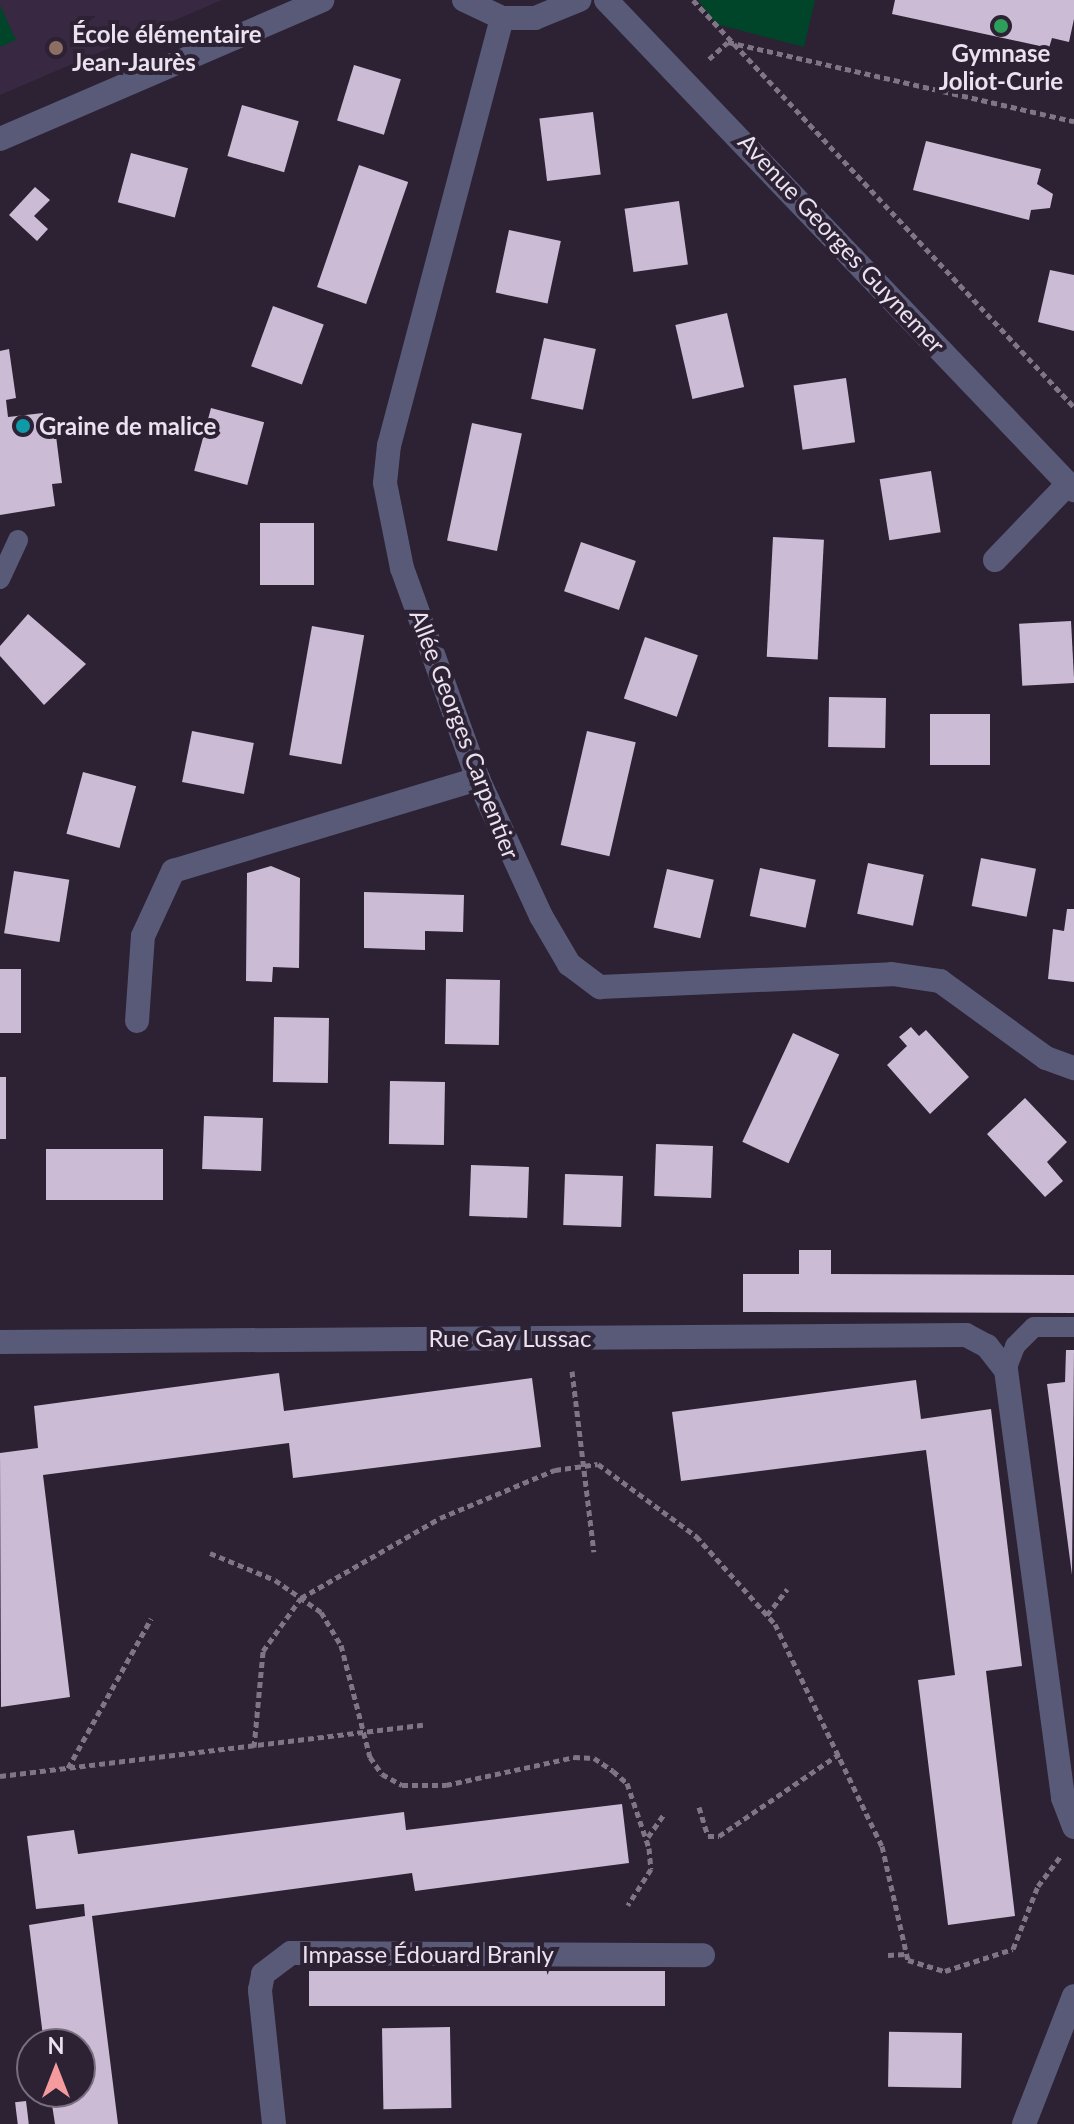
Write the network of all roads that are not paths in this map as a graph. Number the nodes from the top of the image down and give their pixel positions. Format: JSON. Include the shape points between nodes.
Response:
{"nodes":[{"id":1,"x":322,"y":0,"type":"edge"},
{"id":2,"x":464,"y":0,"type":"edge"},
{"id":3,"x":579,"y":0,"type":"edge"},
{"id":4,"x":606,"y":0,"type":"edge"},
{"id":5,"x":502,"y":18,"type":"junction"},
{"id":6,"x":0,"y":139,"type":"edge"},
{"id":7,"x":1071,"y":487,"type":"edge"},
{"id":8,"x":18,"y":540,"type":"dead end"},
{"id":9,"x":995,"y":560,"type":"dead end"},
{"id":10,"x":0,"y":579,"type":"edge"},
{"id":11,"x":478,"y":779,"type":"junction"},
{"id":12,"x":137,"y":1021,"type":"dead end"},
{"id":13,"x":1074,"y":1068,"type":"edge"},
{"id":14,"x":1074,"y":1327,"type":"edge"},
{"id":15,"x":0,"y":1342,"type":"edge"},
{"id":16,"x":1006,"y":1370,"type":"junction"},
{"id":17,"x":1074,"y":1827,"type":"edge"},
{"id":18,"x":703,"y":1955,"type":"dead end"},
{"id":19,"x":1074,"y":1996,"type":"edge"},
{"id":20,"x":274,"y":2124,"type":"edge"},
{"id":21,"x":1024,"y":2124,"type":"edge"}],
"edges":[{"from":1,"to":6,"type":"street"},
{"from":2,"to":5,"type":"street"},
{"from":3,"to":5,"type":"street","via":[[535,18]]},
{"from":4,"to":7,"type":"street","name":"Avenue Georges Guynemer","via":[[688,79]]},
{"from":5,"to":11,"type":"street","name":"Allée Georges Carpentier","via":[[389,445],[385,483],[402,568]]},
{"from":7,"to":9,"type":"street"},
{"from":8,"to":10,"type":"lane"},
{"from":11,"to":12,"type":"street","via":[[173,871],[143,936]]},
{"from":11,"to":13,"type":"street","name":"Allée Georges Carpentier","via":[[541,916],[584,980],[600,987],[892,974],[940,981],[1046,1058]]},
{"from":14,"to":16,"type":"lane","via":[[1034,1327],[1015,1346]]},
{"from":15,"to":16,"type":"street","name":"Rue Gay Lussac","via":[[966,1335],[987,1346]]},
{"from":16,"to":17,"type":"street","via":[[1063,1798]]},
{"from":18,"to":20,"type":"street","name":"Impasse Édouard Branly","via":[[291,1953],[263,1974],[260,1990]]},
{"from":19,"to":21,"type":"street"}]}
